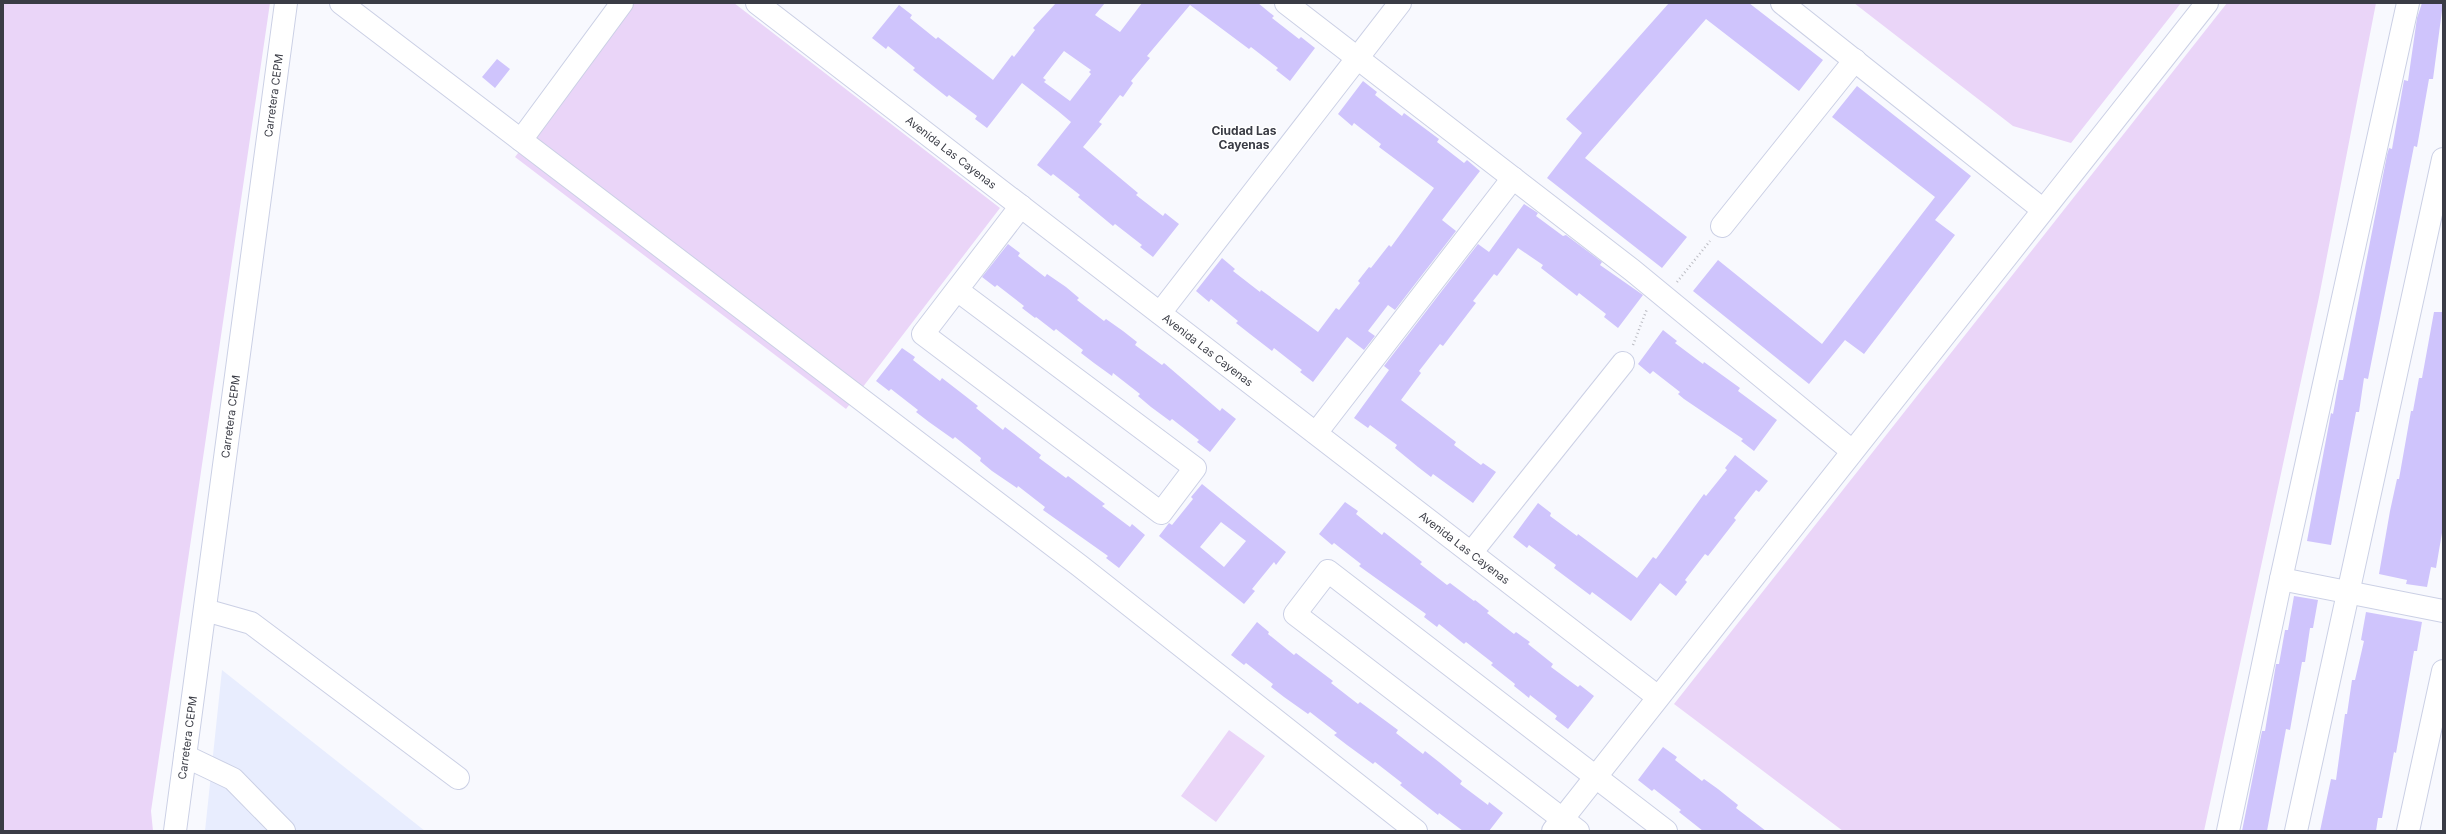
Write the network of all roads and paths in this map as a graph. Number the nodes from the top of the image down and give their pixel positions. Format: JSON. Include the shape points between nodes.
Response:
{"nodes":[{"id":1,"x":286,"y":3,"type":"edge"},
{"id":2,"x":341,"y":3,"type":"edge"},
{"id":3,"x":622,"y":3,"type":"edge"},
{"id":4,"x":757,"y":3,"type":"edge"},
{"id":5,"x":1286,"y":3,"type":"edge"},
{"id":6,"x":1400,"y":3,"type":"edge"},
{"id":7,"x":1782,"y":3,"type":"edge"},
{"id":8,"x":2207,"y":3,"type":"edge"},
{"id":9,"x":2408,"y":3,"type":"edge"},
{"id":10,"x":1358,"y":57,"type":"junction"},
{"id":11,"x":1855,"y":60,"type":"junction"},
{"id":12,"x":521,"y":140,"type":"junction"},
{"id":13,"x":2443,"y":159,"type":"edge"},
{"id":14,"x":1513,"y":178,"type":"junction"},
{"id":15,"x":1021,"y":206,"type":"junction"},
{"id":16,"x":2042,"y":209,"type":"junction"},
{"id":17,"x":1722,"y":226,"type":"dead end"},
{"id":18,"x":957,"y":290,"type":"junction"},
{"id":19,"x":1160,"y":313,"type":"junction"},
{"id":20,"x":1623,"y":363,"type":"dead end"},
{"id":21,"x":1316,"y":433,"type":"junction"},
{"id":22,"x":1852,"y":451,"type":"junction"},
{"id":23,"x":1471,"y":553,"type":"junction"},
{"id":24,"x":2281,"y":579,"type":"junction"},
{"id":25,"x":2347,"y":593,"type":"junction"},
{"id":26,"x":205,"y":610,"type":"junction"},
{"id":27,"x":2443,"y":611,"type":"edge"},
{"id":28,"x":2443,"y":671,"type":"edge"},
{"id":29,"x":1658,"y":697,"type":"junction"},
{"id":30,"x":185,"y":756,"type":"junction"},
{"id":31,"x":1595,"y":777,"type":"junction"},
{"id":32,"x":458,"y":778,"type":"dead end"},
{"id":33,"x":1402,"y":827,"type":"edge"},
{"id":34,"x":1564,"y":827,"type":"edge"},
{"id":35,"x":175,"y":831,"type":"edge"},
{"id":36,"x":284,"y":831,"type":"edge"},
{"id":37,"x":1666,"y":831,"type":"edge"},
{"id":38,"x":2228,"y":831,"type":"edge"},
{"id":39,"x":2296,"y":831,"type":"edge"},
{"id":40,"x":2408,"y":831,"type":"edge"}],
"edges":[{"from":1,"to":26,"type":"street","name":"Carretera CEPM"},
{"from":2,"to":12,"type":"street"},
{"from":3,"to":12,"type":"street"},
{"from":4,"to":15,"type":"street","name":"Avenida Las Cayenas"},
{"from":5,"to":10,"type":"street"},
{"from":6,"to":10,"type":"street"},
{"from":7,"to":11,"type":"street"},
{"from":8,"to":16,"type":"street"},
{"from":9,"to":24,"type":"street"},
{"from":10,"to":14,"type":"street"},
{"from":10,"to":19,"type":"street"},
{"from":11,"to":16,"type":"street"},
{"from":11,"to":17,"type":"street"},
{"from":12,"to":33,"type":"street","via":[[1080,566]]},
{"from":13,"to":25,"type":"street"},
{"from":14,"to":21,"type":"street"},
{"from":14,"to":22,"type":"street","via":[[1632,270]]},
{"from":15,"to":18,"type":"street"},
{"from":15,"to":19,"type":"street","name":"Avenida Las Cayenas"},
{"from":16,"to":22,"type":"street"},
{"from":18,"to":18,"type":"street","via":[[923,334],[1161,513],[1195,468]]},
{"from":19,"to":21,"type":"street","name":"Avenida Las Cayenas"},
{"from":20,"to":23,"type":"street"},
{"from":21,"to":23,"type":"street","name":"Avenida Las Cayenas"},
{"from":22,"to":29,"type":"street"},
{"from":23,"to":29,"type":"street","name":"Avenida Las Cayenas"},
{"from":24,"to":25,"type":"street"},
{"from":24,"to":38,"type":"street"},
{"from":25,"to":27,"type":"street"},
{"from":25,"to":39,"type":"street"},
{"from":26,"to":30,"type":"street","name":"Carretera CEPM"},
{"from":26,"to":32,"type":"street","via":[[251,623]]},
{"from":28,"to":40,"type":"street"},
{"from":29,"to":31,"type":"street"},
{"from":30,"to":35,"type":"street","name":"Carretera CEPM"},
{"from":30,"to":36,"type":"street","via":[[233,779]]},
{"from":31,"to":34,"type":"street"},
{"from":31,"to":34,"type":"street","via":[[1328,572],[1295,614]]},
{"from":31,"to":37,"type":"street"}]}
